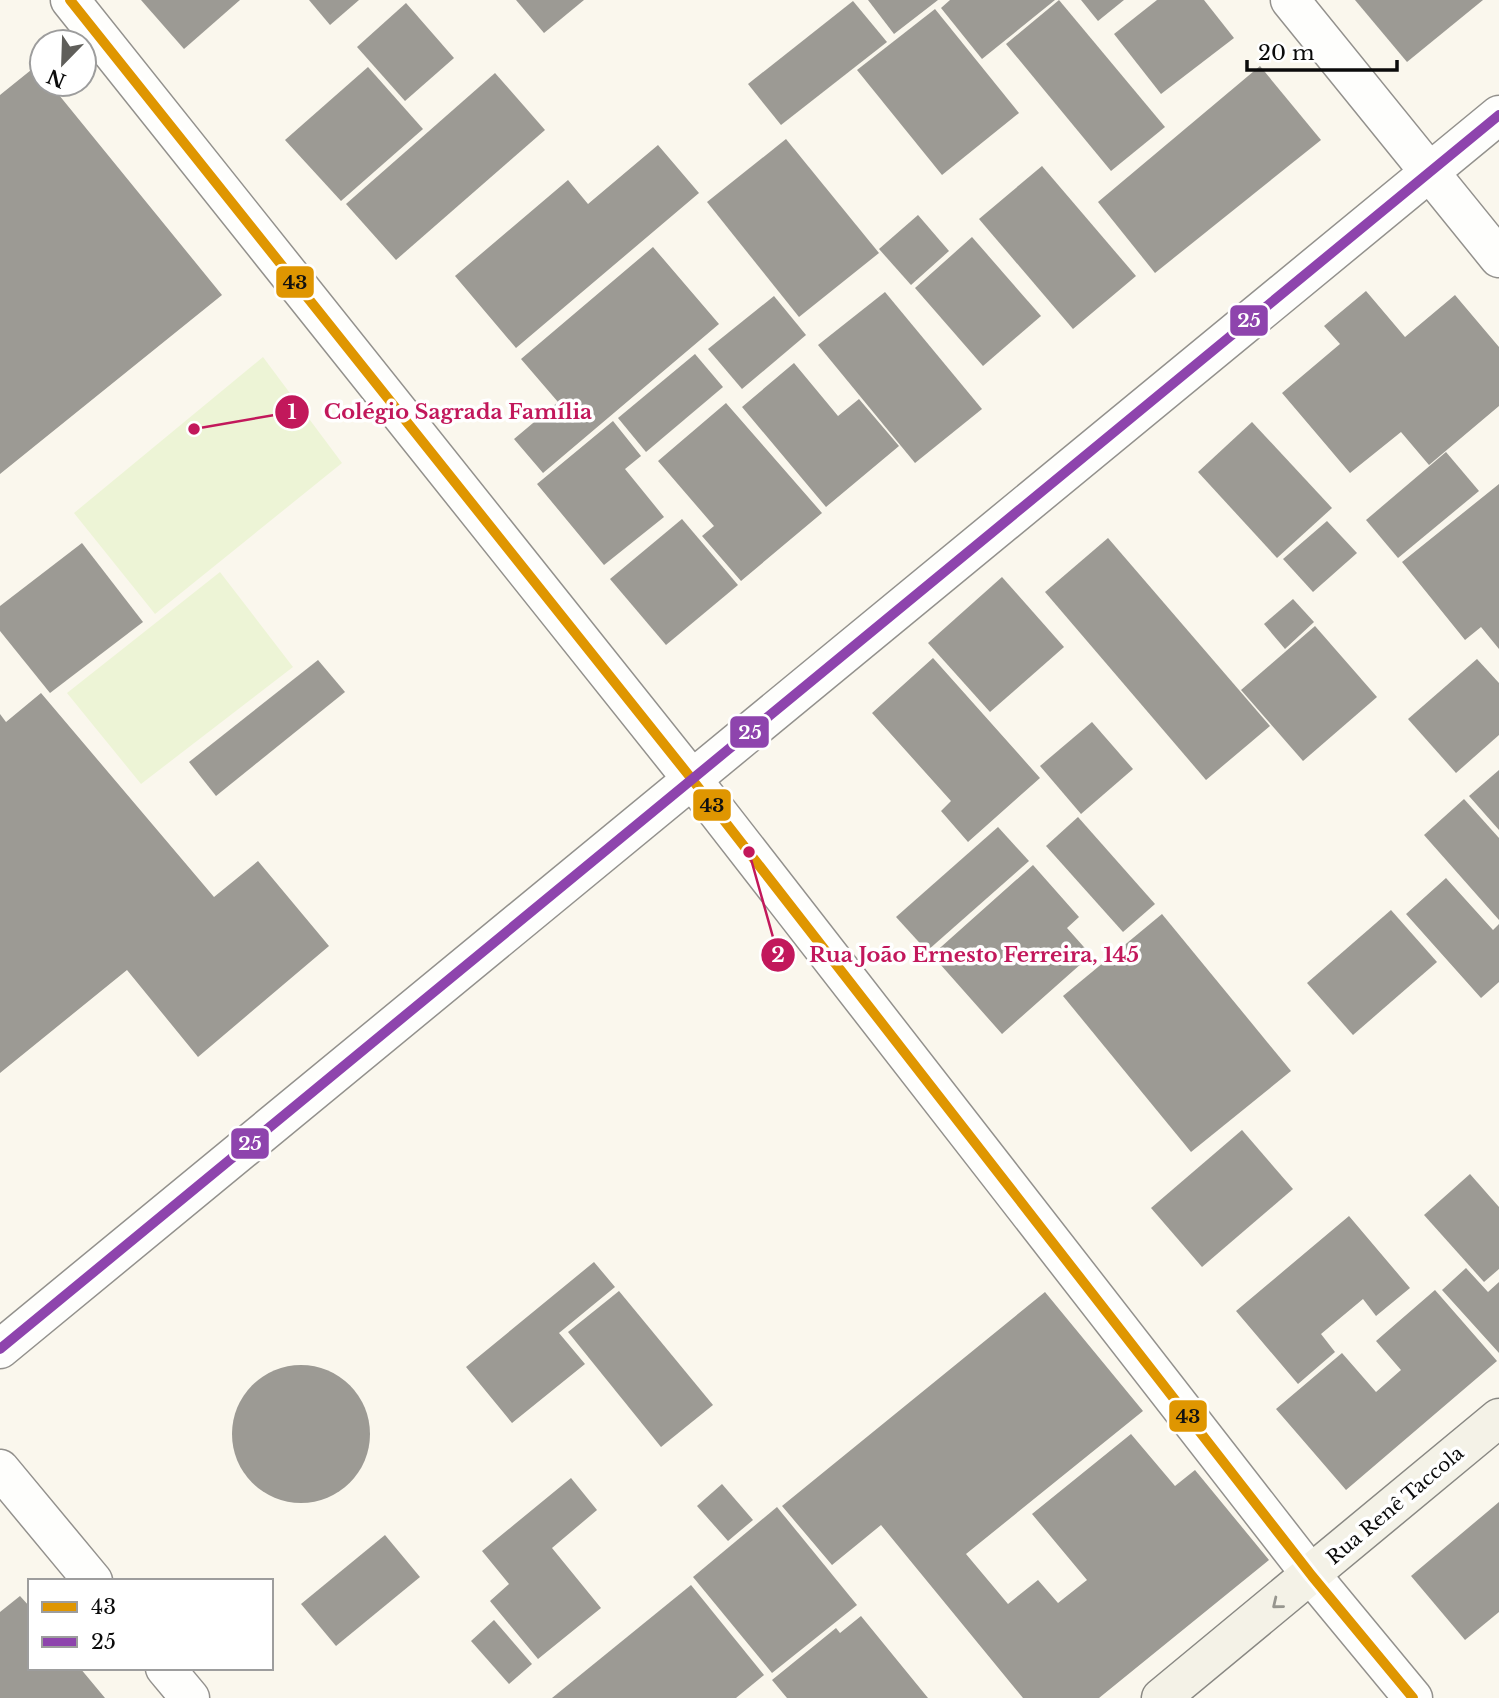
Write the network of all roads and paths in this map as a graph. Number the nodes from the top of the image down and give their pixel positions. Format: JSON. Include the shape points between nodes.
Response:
{"nodes":[{"id":1,"x":70,"y":0,"type":"edge"},
{"id":2,"x":1290,"y":0,"type":"edge"},
{"id":3,"x":1499,"y":115,"type":"edge"},
{"id":4,"x":1430,"y":171,"type":"junction"},
{"id":5,"x":1499,"y":258,"type":"edge"},
{"id":6,"x":691,"y":778,"type":"junction"},
{"id":7,"x":0,"y":1349,"type":"edge"},
{"id":8,"x":1499,"y":1418,"type":"edge"},
{"id":9,"x":0,"y":1469,"type":"edge"},
{"id":10,"x":1312,"y":1576,"type":"junction"},
{"id":11,"x":91,"y":1579,"type":"edge"},
{"id":12,"x":167,"y":1670,"type":"edge"},
{"id":13,"x":190,"y":1698,"type":"edge"},
{"id":14,"x":1161,"y":1698,"type":"edge"},
{"id":15,"x":1413,"y":1698,"type":"edge"}],
"edges":[{"from":1,"to":6,"type":"street"},
{"from":2,"to":4,"type":"street"},
{"from":3,"to":4,"type":"street"},
{"from":4,"to":5,"type":"street"},
{"from":4,"to":6,"type":"street"},
{"from":6,"to":7,"type":"street"},
{"from":6,"to":10,"type":"street"},
{"from":8,"to":10,"type":"main road","name":"Rua Renê Taccola"},
{"from":9,"to":11,"type":"street"},
{"from":10,"to":14,"type":"main road","name":"Rua Renê Taccola","one_way":true},
{"from":10,"to":15,"type":"street"},
{"from":12,"to":13,"type":"street"}]}
